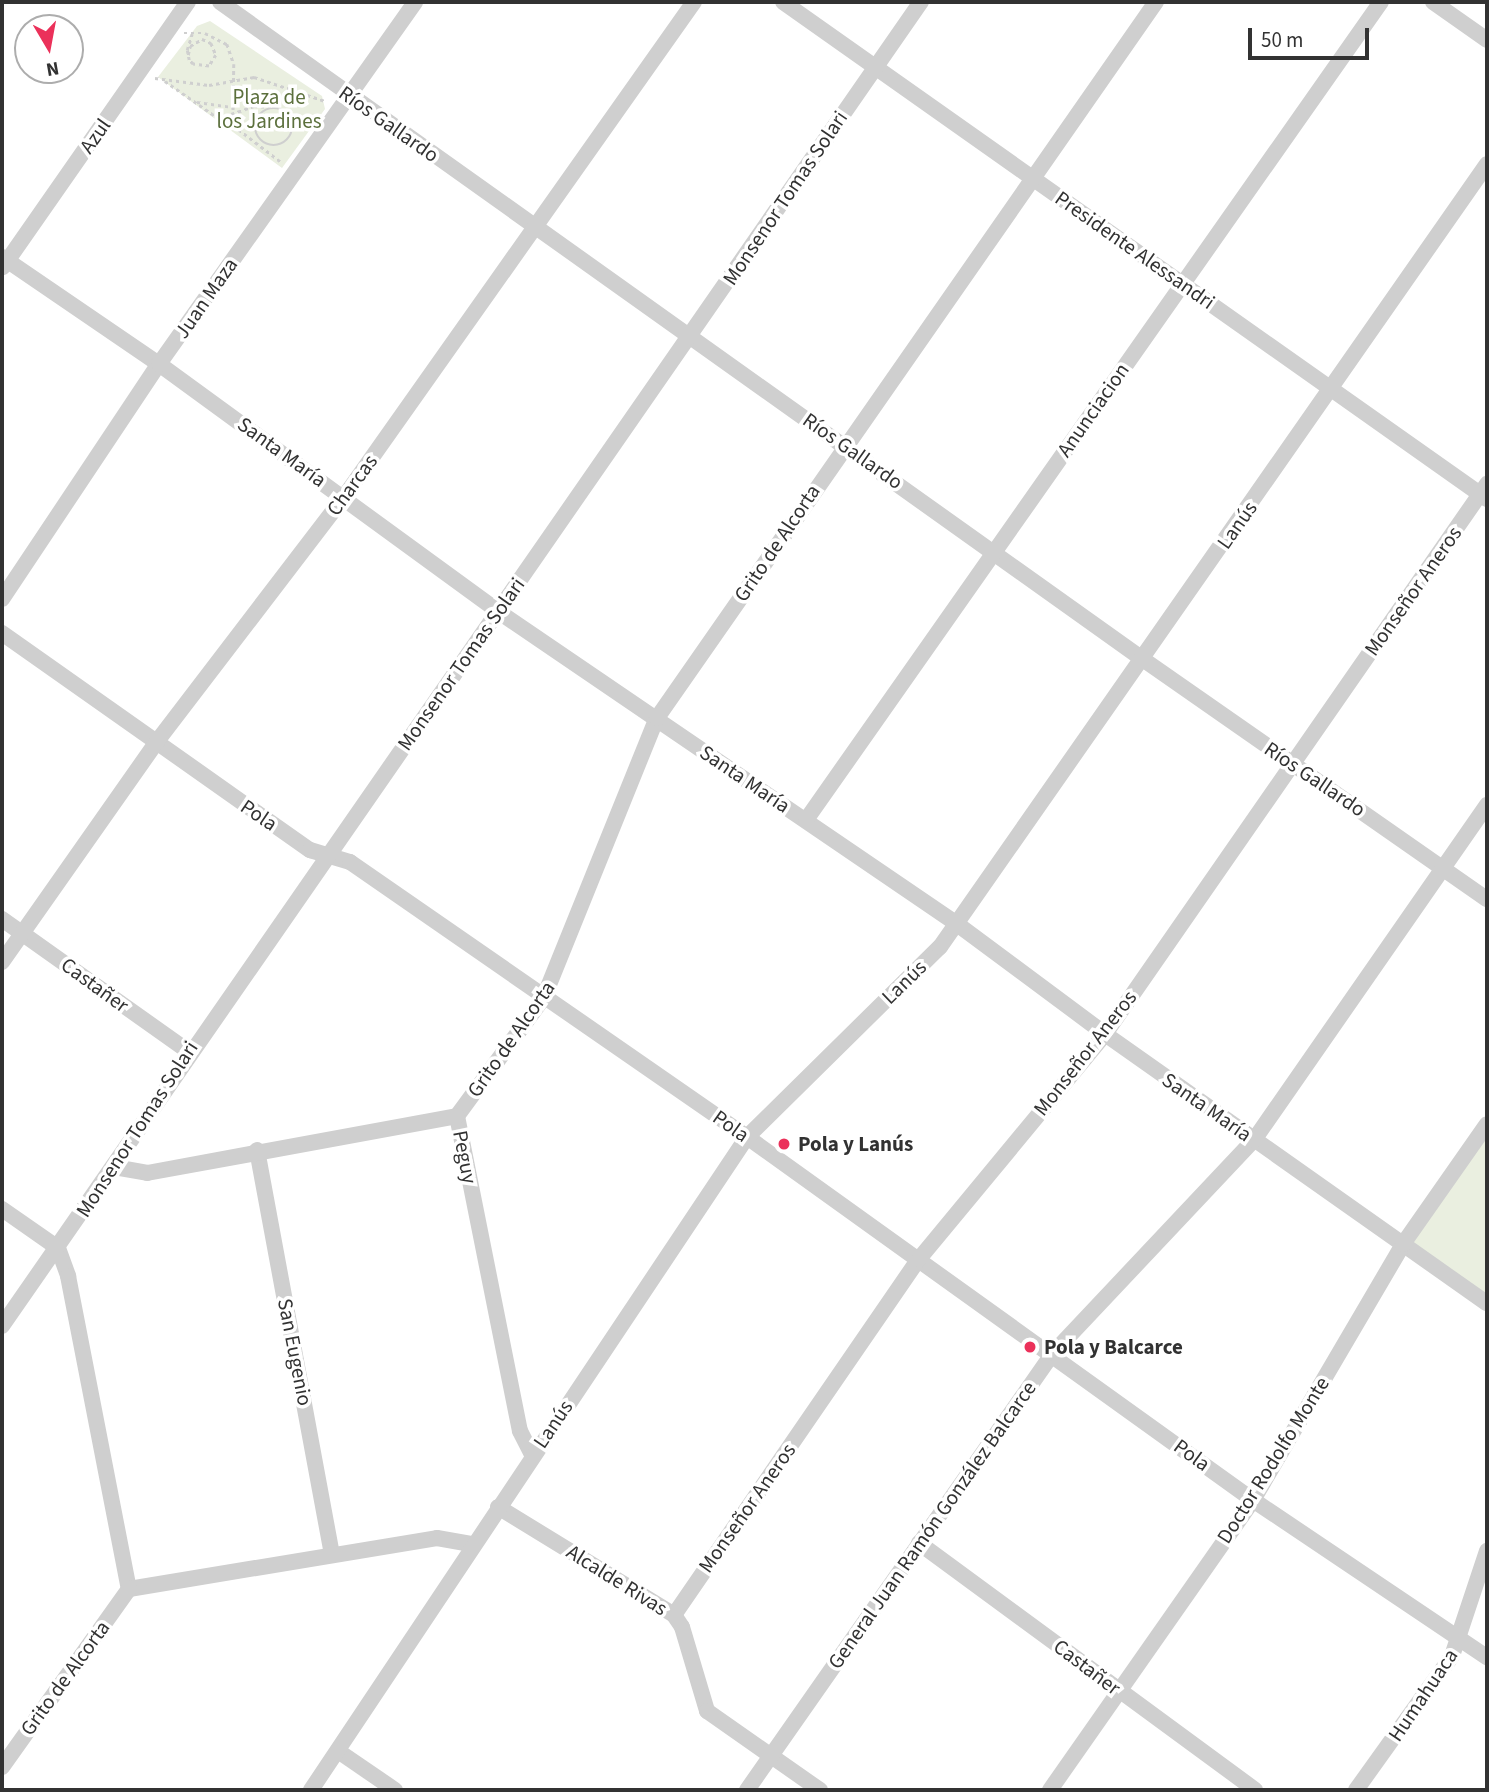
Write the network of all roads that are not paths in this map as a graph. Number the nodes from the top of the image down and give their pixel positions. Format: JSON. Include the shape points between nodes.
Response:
{"nodes":[{"id":1,"x":188,"y":2,"type":"edge"},
{"id":2,"x":220,"y":2,"type":"edge"},
{"id":3,"x":415,"y":2,"type":"edge"},
{"id":4,"x":694,"y":2,"type":"edge"},
{"id":5,"x":783,"y":2,"type":"edge"},
{"id":6,"x":920,"y":2,"type":"edge"},
{"id":7,"x":1156,"y":2,"type":"edge"},
{"id":8,"x":1381,"y":2,"type":"edge"},
{"id":9,"x":1433,"y":2,"type":"edge"},
{"id":10,"x":1487,"y":40,"type":"edge"},
{"id":11,"x":875,"y":66,"type":"junction"},
{"id":12,"x":345,"y":102,"type":"junction"},
{"id":13,"x":1487,"y":164,"type":"edge"},
{"id":14,"x":1032,"y":177,"type":"junction"},
{"id":15,"x":534,"y":227,"type":"junction"},
{"id":16,"x":4,"y":262,"type":"edge"},
{"id":17,"x":1183,"y":284,"type":"junction"},
{"id":18,"x":689,"y":338,"type":"junction"},
{"id":19,"x":159,"y":364,"type":"junction"},
{"id":20,"x":1332,"y":388,"type":"junction"},
{"id":21,"x":845,"y":444,"type":"junction"},
{"id":22,"x":1485,"y":493,"type":"edge"},
{"id":23,"x":344,"y":497,"type":"junction"},
{"id":24,"x":992,"y":552,"type":"junction"},
{"id":25,"x":2,"y":599,"type":"edge"},
{"id":26,"x":499,"y":612,"type":"junction"},
{"id":27,"x":2,"y":633,"type":"edge"},
{"id":28,"x":1144,"y":660,"type":"junction"},
{"id":29,"x":657,"y":718,"type":"junction"},
{"id":30,"x":155,"y":744,"type":"junction"},
{"id":31,"x":1292,"y":763,"type":"junction"},
{"id":32,"x":1487,"y":805,"type":"edge"},
{"id":33,"x":806,"y":820,"type":"junction"},
{"id":34,"x":327,"y":854,"type":"junction"},
{"id":35,"x":1444,"y":867,"type":"junction"},
{"id":36,"x":1487,"y":899,"type":"edge"},
{"id":37,"x":2,"y":919,"type":"edge"},
{"id":38,"x":957,"y":924,"type":"junction"},
{"id":39,"x":22,"y":932,"type":"junction"},
{"id":40,"x":2,"y":961,"type":"edge"},
{"id":41,"x":544,"y":997,"type":"junction"},
{"id":42,"x":1105,"y":1034,"type":"junction"},
{"id":43,"x":188,"y":1051,"type":"junction"},
{"id":44,"x":457,"y":1116,"type":"junction"},
{"id":45,"x":1487,"y":1124,"type":"edge"},
{"id":46,"x":747,"y":1137,"type":"junction"},
{"id":47,"x":1254,"y":1140,"type":"junction"},
{"id":48,"x":257,"y":1150,"type":"junction"},
{"id":49,"x":114,"y":1167,"type":"junction"},
{"id":50,"x":2,"y":1209,"type":"edge"},
{"id":51,"x":1403,"y":1244,"type":"junction"},
{"id":52,"x":58,"y":1248,"type":"junction"},
{"id":53,"x":919,"y":1259,"type":"junction"},
{"id":54,"x":1487,"y":1303,"type":"edge"},
{"id":55,"x":2,"y":1326,"type":"edge"},
{"id":56,"x":1053,"y":1353,"type":"junction"},
{"id":57,"x":532,"y":1455,"type":"junction"},
{"id":58,"x":1252,"y":1500,"type":"junction"},
{"id":59,"x":498,"y":1507,"type":"junction"},
{"id":60,"x":919,"y":1543,"type":"junction"},
{"id":61,"x":472,"y":1544,"type":"junction"},
{"id":62,"x":1487,"y":1551,"type":"edge"},
{"id":63,"x":332,"y":1553,"type":"junction"},
{"id":64,"x":129,"y":1589,"type":"junction"},
{"id":65,"x":674,"y":1615,"type":"junction"},
{"id":66,"x":1461,"y":1637,"type":"junction"},
{"id":67,"x":1487,"y":1657,"type":"edge"},
{"id":68,"x":1118,"y":1691,"type":"junction"},
{"id":69,"x":338,"y":1751,"type":"junction"},
{"id":70,"x":771,"y":1757,"type":"junction"},
{"id":71,"x":2,"y":1767,"type":"edge"},
{"id":72,"x":311,"y":1790,"type":"edge"},
{"id":73,"x":395,"y":1790,"type":"edge"},
{"id":74,"x":747,"y":1790,"type":"edge"},
{"id":75,"x":820,"y":1790,"type":"edge"},
{"id":76,"x":1050,"y":1790,"type":"edge"},
{"id":77,"x":1255,"y":1790,"type":"edge"},
{"id":78,"x":1356,"y":1790,"type":"edge"}],
"edges":[{"from":1,"to":16,"type":"street","name":"Azul"},
{"from":2,"to":12,"type":"street","name":"Ríos Gallardo"},
{"from":3,"to":12,"type":"street","name":"Juan Maza"},
{"from":4,"to":15,"type":"street","name":"Charcas"},
{"from":5,"to":11,"type":"street","name":"Presidente Alessandri"},
{"from":6,"to":11,"type":"street","name":"Monsenor Tomas Solari"},
{"from":7,"to":14,"type":"street","name":"Grito de Alcorta"},
{"from":8,"to":17,"type":"street","name":"Anunciacion"},
{"from":9,"to":10,"type":"street"},
{"from":11,"to":14,"type":"street","name":"Presidente Alessandri"},
{"from":11,"to":18,"type":"street","name":"Monsenor Tomas Solari"},
{"from":12,"to":15,"type":"street","name":"Ríos Gallardo"},
{"from":12,"to":19,"type":"street","name":"Juan Maza"},
{"from":13,"to":20,"type":"street","name":"Lanús"},
{"from":14,"to":17,"type":"street","name":"Presidente Alessandri"},
{"from":14,"to":21,"type":"street","name":"Grito de Alcorta"},
{"from":15,"to":18,"type":"street","name":"Ríos Gallardo"},
{"from":15,"to":23,"type":"street","name":"Charcas"},
{"from":16,"to":19,"type":"street","name":"Santa María"},
{"from":17,"to":20,"type":"street","name":"Presidente Alessandri"},
{"from":17,"to":24,"type":"street","name":"Anunciacion"},
{"from":18,"to":21,"type":"street","name":"Ríos Gallardo"},
{"from":18,"to":26,"type":"street","name":"Monsenor Tomas Solari"},
{"from":19,"to":23,"type":"street","name":"Santa María"},
{"from":19,"to":25,"type":"street","name":"Juan Maza"},
{"from":20,"to":22,"type":"street","name":"Presidente Alessandri"},
{"from":20,"to":28,"type":"street","name":"Lanús"},
{"from":21,"to":24,"type":"street","name":"Ríos Gallardo"},
{"from":21,"to":29,"type":"street","name":"Grito de Alcorta"},
{"from":22,"to":31,"type":"street","name":"Monseñor Aneros"},
{"from":23,"to":26,"type":"street","name":"Santa María"},
{"from":23,"to":30,"type":"street","name":"Charcas"},
{"from":24,"to":28,"type":"street","name":"Ríos Gallardo"},
{"from":24,"to":33,"type":"street","name":"Anunciacion"},
{"from":26,"to":29,"type":"street","name":"Santa María"},
{"from":26,"to":34,"type":"street","name":"Monsenor Tomas Solari"},
{"from":27,"to":30,"type":"street","name":"Pola"},
{"from":28,"to":31,"type":"street","name":"Ríos Gallardo"},
{"from":28,"to":38,"type":"street","name":"Lanús"},
{"from":29,"to":33,"type":"street","name":"Santa María"},
{"from":29,"to":41,"type":"street","name":"Grito de Alcorta"},
{"from":30,"to":34,"type":"street","name":"Pola","via":[[310,850]]},
{"from":30,"to":39,"type":"street","name":"Charcas"},
{"from":31,"to":35,"type":"street","name":"Ríos Gallardo"},
{"from":31,"to":42,"type":"street","name":"Monseñor Aneros"},
{"from":32,"to":35,"type":"street","name":"General Juan Ramón González Balcarce"},
{"from":33,"to":38,"type":"street","name":"Santa María"},
{"from":34,"to":41,"type":"street","name":"Pola","via":[[350,862]]},
{"from":34,"to":43,"type":"street","name":"Monsenor Tomas Solari"},
{"from":35,"to":36,"type":"street","name":"Ríos Gallardo"},
{"from":35,"to":47,"type":"street","name":"General Juan Ramón González Balcarce"},
{"from":37,"to":39,"type":"street","name":"Castañer"},
{"from":38,"to":42,"type":"street","name":"Santa María"},
{"from":38,"to":46,"type":"street","name":"Lanús","via":[[940,947]]},
{"from":39,"to":40,"type":"street","name":"Charcas"},
{"from":39,"to":43,"type":"street","name":"Castañer"},
{"from":41,"to":44,"type":"street","name":"Grito de Alcorta"},
{"from":41,"to":46,"type":"street","name":"Pola"},
{"from":42,"to":47,"type":"street","name":"Santa María"},
{"from":42,"to":53,"type":"street","name":"Monseñor Aneros"},
{"from":43,"to":49,"type":"street","name":"Monsenor Tomas Solari"},
{"from":44,"to":48,"type":"street","name":"Peguy"},
{"from":44,"to":57,"type":"street","name":"Peguy","via":[[520,1431]]},
{"from":45,"to":51,"type":"street","name":"Doctor Rodolfo Monte"},
{"from":46,"to":53,"type":"street","name":"Pola"},
{"from":46,"to":57,"type":"street","name":"Lanús"},
{"from":47,"to":51,"type":"street","name":"Santa María"},
{"from":47,"to":56,"type":"street","name":"General Juan Ramón González Balcarce"},
{"from":48,"to":49,"type":"street","name":"Peguy","via":[[147,1172]]},
{"from":48,"to":63,"type":"street","name":"San Eugenio"},
{"from":49,"to":52,"type":"street","name":"Monsenor Tomas Solari"},
{"from":50,"to":52,"type":"street"},
{"from":51,"to":54,"type":"street","name":"Santa María"},
{"from":51,"to":58,"type":"street","name":"Doctor Rodolfo Monte"},
{"from":52,"to":55,"type":"street","name":"Monsenor Tomas Solari"},
{"from":52,"to":64,"type":"street","via":[[68,1276]]},
{"from":53,"to":56,"type":"street","name":"Pola"},
{"from":53,"to":65,"type":"street","name":"Monseñor Aneros"},
{"from":56,"to":58,"type":"street","name":"Pola"},
{"from":56,"to":60,"type":"street","name":"General Juan Ramón González Balcarce"},
{"from":57,"to":59,"type":"street","name":"Lanús"},
{"from":58,"to":66,"type":"street","name":"Pola"},
{"from":58,"to":68,"type":"street","name":"Doctor Rodolfo Monte"},
{"from":59,"to":61,"type":"street","name":"Lanús"},
{"from":59,"to":65,"type":"street","name":"Alcalde Rivas"},
{"from":60,"to":68,"type":"street","name":"Castañer"},
{"from":60,"to":70,"type":"street","name":"General Juan Ramón González Balcarce"},
{"from":61,"to":63,"type":"street","via":[[437,1538]]},
{"from":61,"to":69,"type":"street","name":"Lanús"},
{"from":62,"to":66,"type":"street","name":"Humahuaca"},
{"from":63,"to":64,"type":"street"},
{"from":64,"to":71,"type":"street","name":"Grito de Alcorta"},
{"from":65,"to":70,"type":"street","name":"Alcalde Rivas","via":[[682,1627],[706,1711]]},
{"from":66,"to":67,"type":"street","name":"Pola"},
{"from":66,"to":78,"type":"street","name":"Humahuaca"},
{"from":68,"to":76,"type":"street","name":"Doctor Rodolfo Monte"},
{"from":68,"to":77,"type":"street","name":"Castañer"},
{"from":69,"to":72,"type":"street","name":"Lanús"},
{"from":69,"to":73,"type":"street"},
{"from":70,"to":74,"type":"street","name":"General Juan Ramón González Balcarce"},
{"from":70,"to":75,"type":"street","name":"Alcalde Rivas"}]}
